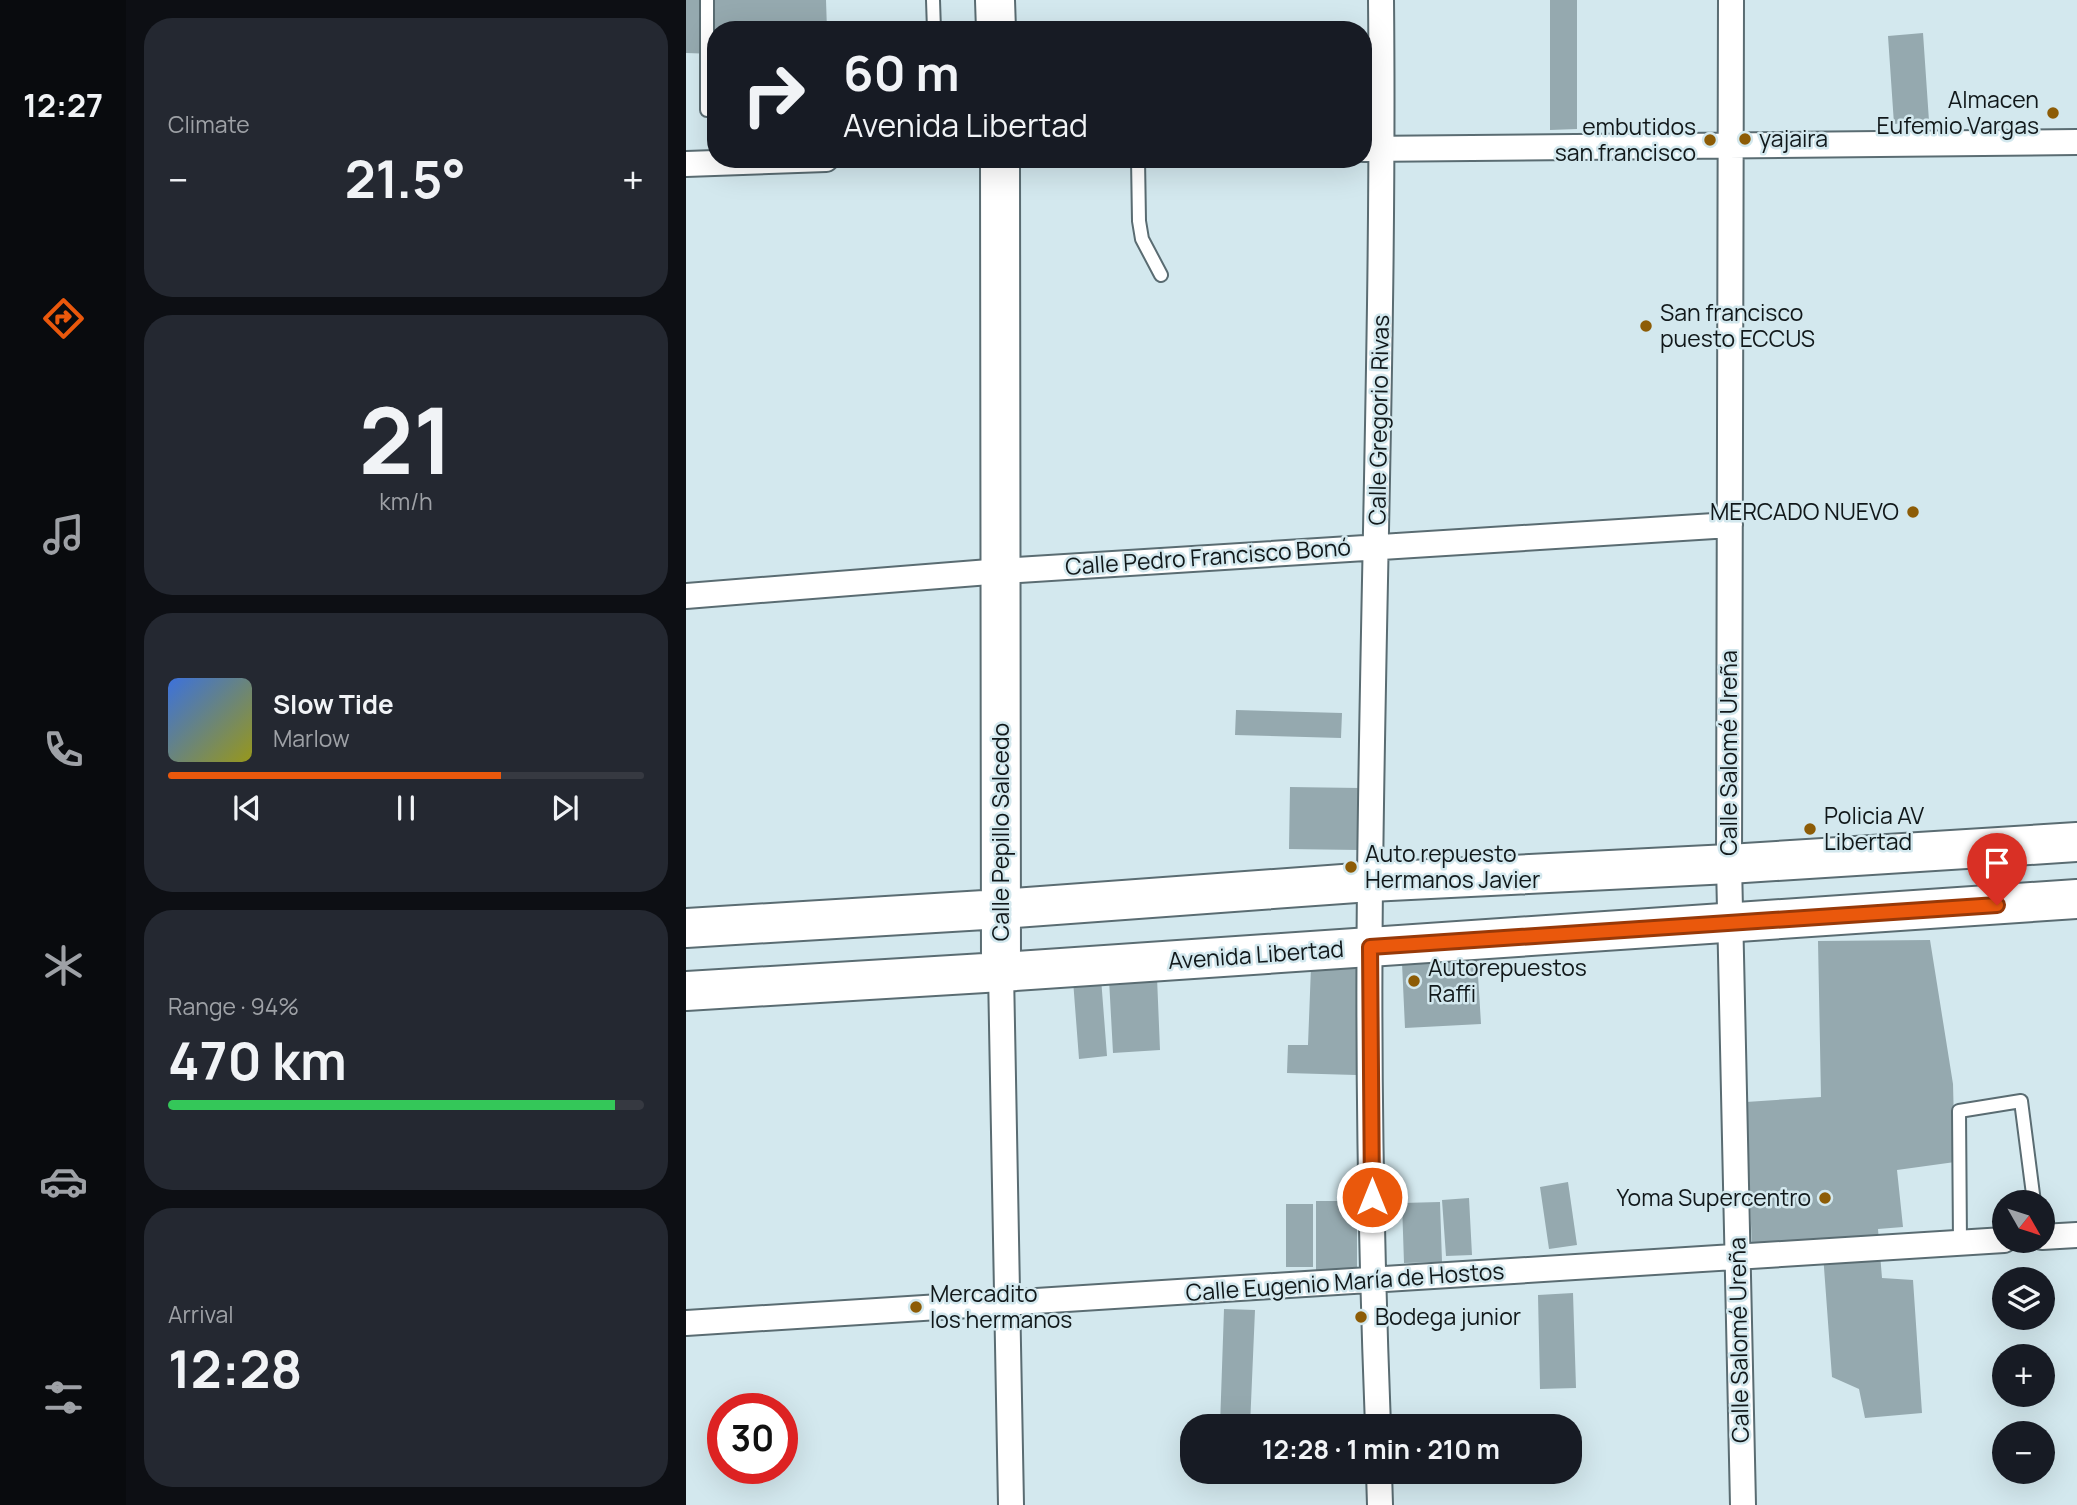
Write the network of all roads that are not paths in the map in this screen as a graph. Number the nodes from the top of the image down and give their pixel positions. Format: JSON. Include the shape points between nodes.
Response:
{"nodes":[{"id":1,"x":707,"y":0,"type":"edge"},
{"id":2,"x":933,"y":0,"type":"edge"},
{"id":3,"x":995,"y":0,"type":"edge"},
{"id":4,"x":1381,"y":0,"type":"edge"},
{"id":5,"x":1731,"y":0,"type":"edge"},
{"id":6,"x":934,"y":21,"type":"edge"},
{"id":7,"x":996,"y":21,"type":"edge"},
{"id":8,"x":707,"y":110,"type":"dead end"},
{"id":9,"x":2077,"y":142,"type":"edge"},
{"id":10,"x":1732,"y":145,"type":"junction"},
{"id":11,"x":1373,"y":149,"type":"edge"},
{"id":12,"x":707,"y":163,"type":"edge"},
{"id":13,"x":686,"y":164,"type":"edge"},
{"id":14,"x":1000,"y":168,"type":"edge"},
{"id":15,"x":1138,"y":168,"type":"edge"},
{"id":16,"x":1161,"y":275,"type":"dead end"},
{"id":17,"x":1730,"y":525,"type":"junction"},
{"id":18,"x":1377,"y":546,"type":"junction"},
{"id":19,"x":1002,"y":571,"type":"junction"},
{"id":20,"x":686,"y":596,"type":"edge"},
{"id":21,"x":2077,"y":842,"type":"edge"},
{"id":22,"x":1729,"y":864,"type":"junction"},
{"id":23,"x":1370,"y":882,"type":"junction"},
{"id":24,"x":2077,"y":899,"type":"edge"},
{"id":25,"x":1001,"y":909,"type":"junction"},
{"id":26,"x":1729,"y":924,"type":"junction"},
{"id":27,"x":686,"y":928,"type":"edge"},
{"id":28,"x":1370,"y":947,"type":"junction"},
{"id":29,"x":1001,"y":972,"type":"junction"},
{"id":30,"x":686,"y":991,"type":"edge"},
{"id":31,"x":2032,"y":1190,"type":"edge"},
{"id":32,"x":2077,"y":1235,"type":"edge"},
{"id":33,"x":2055,"y":1236,"type":"edge"},
{"id":34,"x":1992,"y":1241,"type":"edge"},
{"id":35,"x":1960,"y":1243,"type":"junction"},
{"id":36,"x":1738,"y":1257,"type":"junction"},
{"id":37,"x":1373,"y":1280,"type":"junction"},
{"id":38,"x":1006,"y":1303,"type":"junction"},
{"id":39,"x":686,"y":1323,"type":"edge"},
{"id":40,"x":1378,"y":1414,"type":"edge"},
{"id":41,"x":1379,"y":1484,"type":"edge"},
{"id":42,"x":1011,"y":1505,"type":"edge"},
{"id":43,"x":1380,"y":1505,"type":"edge"},
{"id":44,"x":1743,"y":1505,"type":"edge"}],
"edges":[{"from":1,"to":8,"type":"lane"},
{"from":2,"to":6,"type":"lane"},
{"from":3,"to":7,"type":"main road"},
{"from":4,"to":11,"type":"street","name":"Calle Gregorio Rivas"},
{"from":5,"to":10,"type":"street","name":"Calle Salomé Ureña"},
{"from":9,"to":10,"type":"street"},
{"from":10,"to":11,"type":"street"},
{"from":10,"to":17,"type":"street","name":"Calle Salomé Ureña"},
{"from":11,"to":18,"type":"street","name":"Calle Gregorio Rivas"},
{"from":12,"to":13,"type":"street"},
{"from":14,"to":19,"type":"main road","name":"Calle Pepillo Salcedo"},
{"from":15,"to":16,"type":"lane","via":[[1142,239]]},
{"from":17,"to":18,"type":"street","name":"Calle Pedro Francisco Bonó"},
{"from":17,"to":22,"type":"street","name":"Calle Salomé Ureña"},
{"from":18,"to":19,"type":"street","name":"Calle Pedro Francisco Bonó"},
{"from":18,"to":23,"type":"street","name":"Calle Gregorio Rivas"},
{"from":19,"to":20,"type":"street","name":"Calle Pedro Francisco Bonó"},
{"from":19,"to":25,"type":"main road","name":"Calle Pepillo Salcedo"},
{"from":21,"to":22,"type":"main road"},
{"from":22,"to":23,"type":"main road"},
{"from":22,"to":26,"type":"street","name":"Calle Salomé Ureña"},
{"from":23,"to":25,"type":"main road"},
{"from":23,"to":28,"type":"street","name":"Calle Gregorio Rivas"},
{"from":24,"to":26,"type":"main road","name":"Avenida Libertad"},
{"from":25,"to":27,"type":"main road"},
{"from":25,"to":29,"type":"main road","name":"Calle Pepillo Salcedo"},
{"from":26,"to":28,"type":"main road","name":"Avenida Libertad"},
{"from":26,"to":36,"type":"street","name":"Calle Salomé Ureña"},
{"from":28,"to":29,"type":"main road","name":"Avenida Libertad"},
{"from":28,"to":37,"type":"street"},
{"from":29,"to":30,"type":"main road","name":"Avenida Libertad"},
{"from":29,"to":38,"type":"street","name":"Calle Pepillo Salcedo"},
{"from":31,"to":35,"type":"lane","via":[[2021,1101],[1959,1111]]},
{"from":32,"to":33,"type":"street"},
{"from":34,"to":35,"type":"street","name":"Calle Eugenio María de Hostos"},
{"from":35,"to":36,"type":"street","name":"Calle Eugenio María de Hostos"},
{"from":36,"to":37,"type":"street","name":"Calle Eugenio María de Hostos"},
{"from":36,"to":44,"type":"street","name":"Calle Salomé Ureña"},
{"from":37,"to":38,"type":"street","name":"Calle Eugenio María de Hostos"},
{"from":37,"to":40,"type":"street"},
{"from":38,"to":39,"type":"street","name":"Calle Eugenio María de Hostos"},
{"from":38,"to":42,"type":"street","name":"Calle Pepillo Salcedo"},
{"from":41,"to":43,"type":"street"}]}
